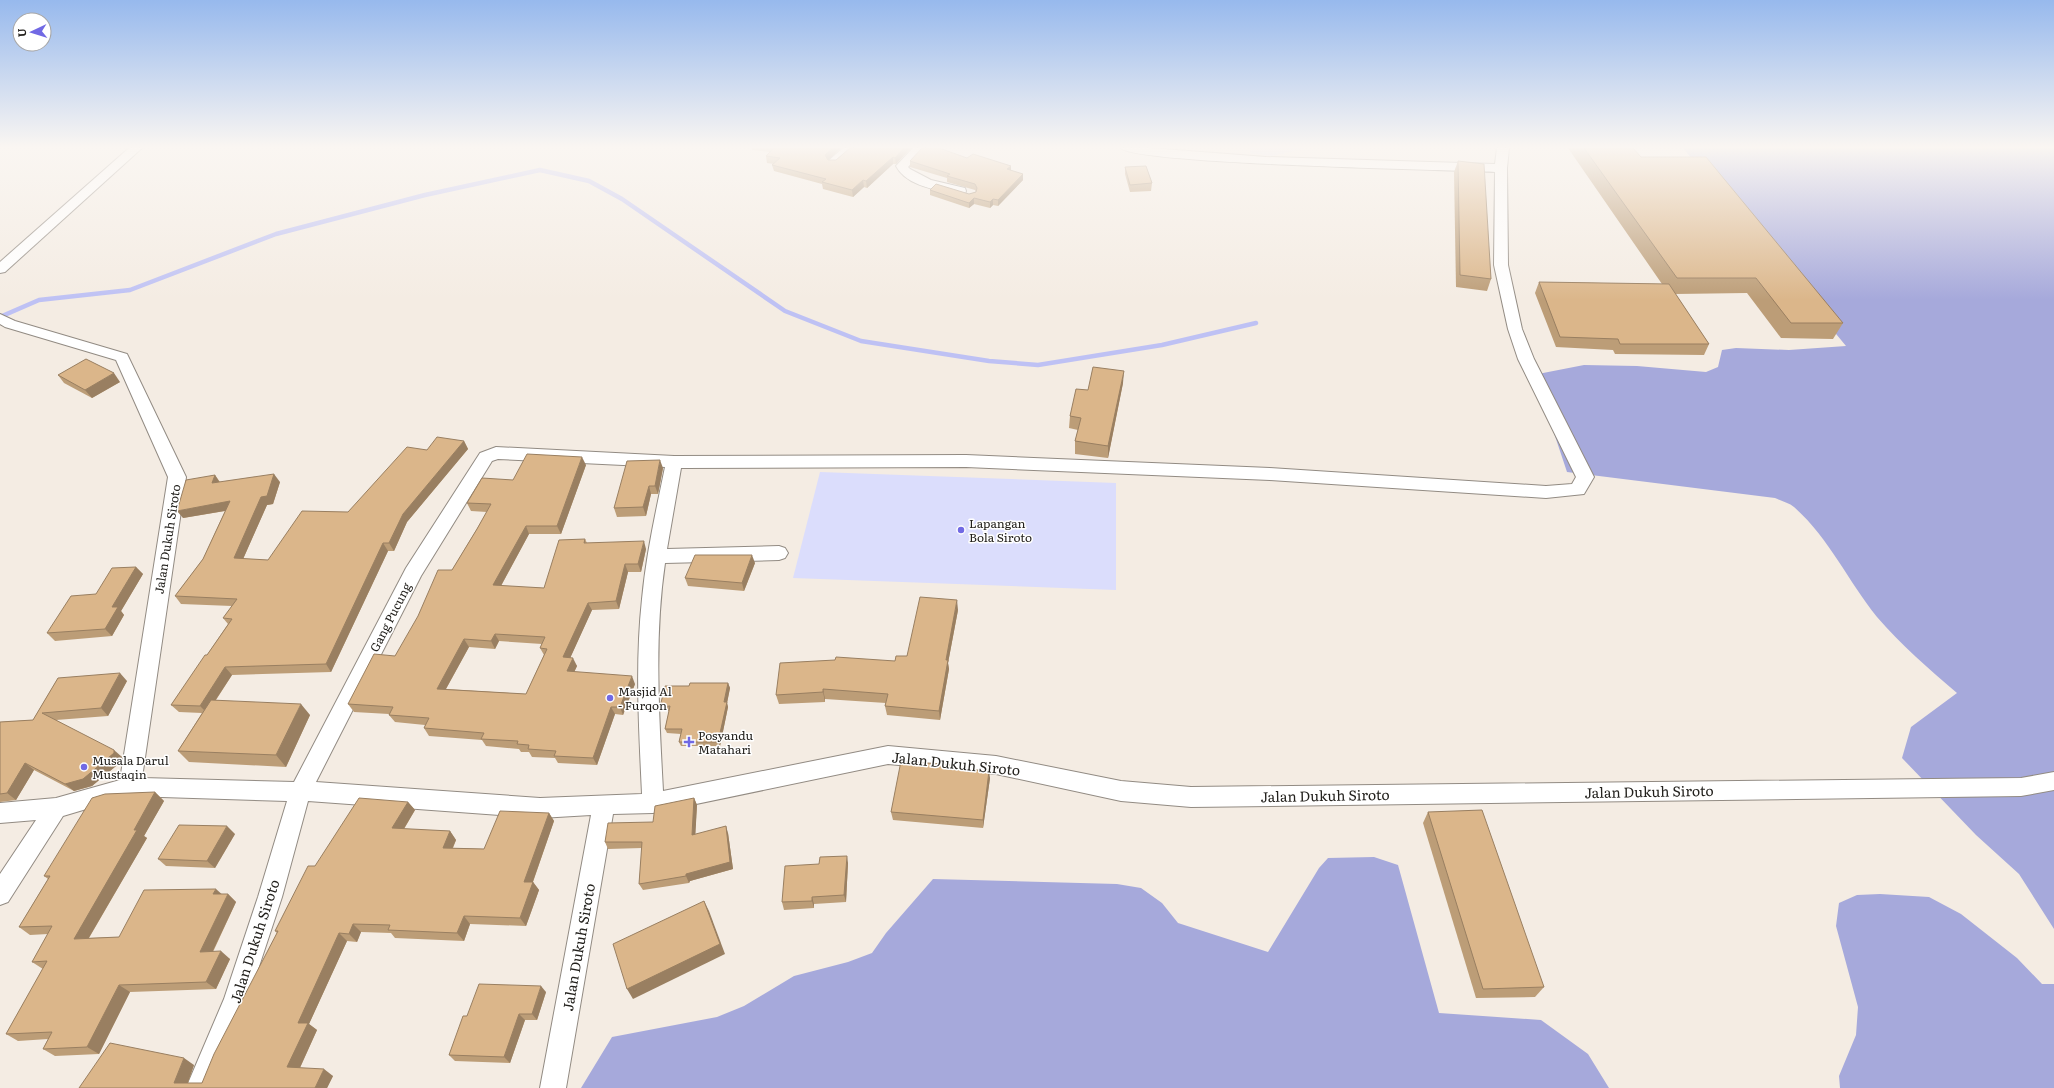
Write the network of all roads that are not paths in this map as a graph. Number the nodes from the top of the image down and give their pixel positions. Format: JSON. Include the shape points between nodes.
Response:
{"nodes":[{"id":1,"x":79,"y":199,"type":"edge"},
{"id":2,"x":1501,"y":199,"type":"edge"},
{"id":3,"x":0,"y":269,"type":"edge"},
{"id":4,"x":5,"y":321,"type":"edge"},
{"id":5,"x":674,"y":462,"type":"junction"},
{"id":6,"x":779,"y":553,"type":"dead end"},
{"id":7,"x":657,"y":556,"type":"junction"},
{"id":8,"x":2054,"y":781,"type":"edge"},
{"id":9,"x":130,"y":787,"type":"junction"},
{"id":10,"x":300,"y":792,"type":"junction"},
{"id":11,"x":653,"y":803,"type":"junction"},
{"id":12,"x":604,"y":805,"type":"junction"},
{"id":13,"x":56,"y":808,"type":"junction"},
{"id":14,"x":0,"y":814,"type":"edge"},
{"id":15,"x":0,"y":894,"type":"edge"},
{"id":16,"x":199,"y":1088,"type":"edge"},
{"id":17,"x":553,"y":1088,"type":"edge"}],
"edges":[{"from":1,"to":3,"type":"street"},
{"from":2,"to":5,"type":"street","via":[[1501,265],[1515,329],[1526,359],[1585,477],[1578,490],[1546,492],[1270,474],[966,461]]},
{"from":4,"to":9,"type":"street","name":"Jalan Dukuh Siroto","via":[[122,357],[176,477]]},
{"from":5,"to":7,"type":"street"},
{"from":5,"to":10,"type":"street","name":"Gang Pucung","via":[[496,453],[486,457],[413,573]]},
{"from":6,"to":7,"type":"street"},
{"from":7,"to":11,"type":"street","via":[[651,600],[648,693]]},
{"from":8,"to":11,"type":"street","name":"Jalan Dukuh Siroto","via":[[2022,787],[1191,797],[1121,791],[996,765],[888,755]]},
{"from":9,"to":10,"type":"street","name":"Jalan Dukuh Siroto"},
{"from":9,"to":13,"type":"street","name":"Jalan Dukuh Siroto"},
{"from":10,"to":12,"type":"street","name":"Jalan Dukuh Siroto","via":[[414,797],[540,808]]},
{"from":10,"to":16,"type":"street","name":"Jalan Dukuh Siroto","via":[[270,897],[236,1000]]},
{"from":11,"to":12,"type":"street","name":"Jalan Dukuh Siroto"},
{"from":12,"to":17,"type":"street","name":"Jalan Dukuh Siroto"},
{"from":13,"to":14,"type":"street","name":"Jalan Dukuh Siroto"},
{"from":13,"to":15,"type":"street"}]}
